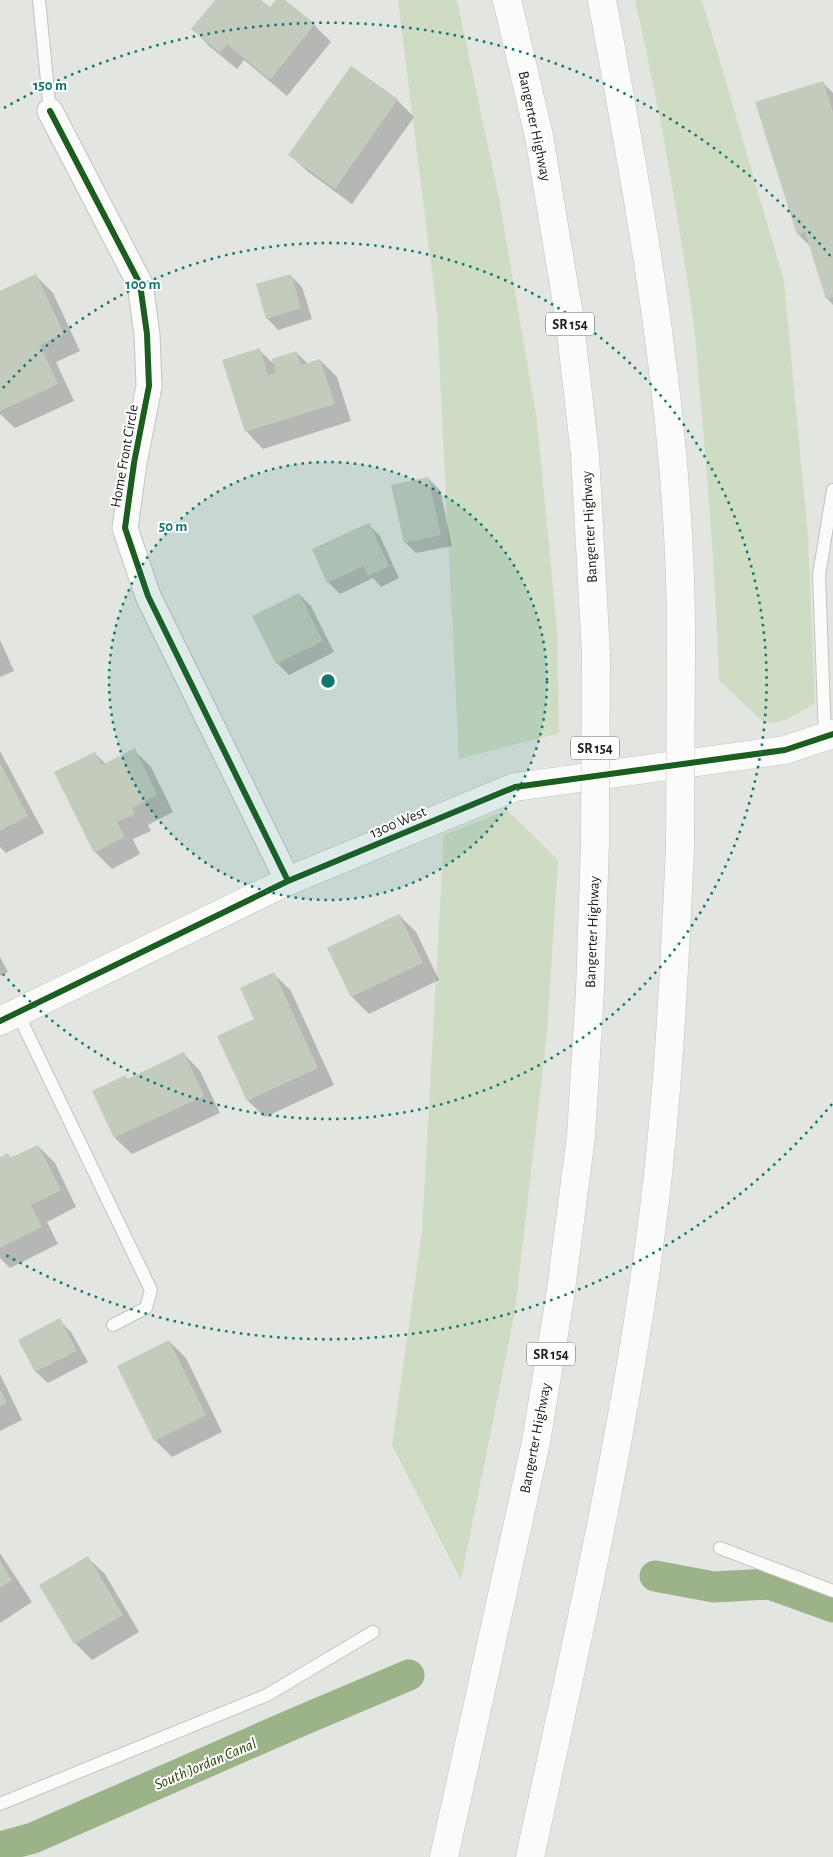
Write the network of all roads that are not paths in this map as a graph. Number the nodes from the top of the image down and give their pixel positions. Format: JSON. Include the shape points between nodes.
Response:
{"nodes":[{"id":1,"x":39,"y":0,"type":"edge"},
{"id":2,"x":507,"y":0,"type":"edge"},
{"id":3,"x":602,"y":0,"type":"edge"},
{"id":4,"x":50,"y":111,"type":"joint"},
{"id":5,"x":833,"y":490,"type":"edge"},
{"id":6,"x":829,"y":736,"type":"edge"},
{"id":7,"x":288,"y":881,"type":"junction"},
{"id":8,"x":8,"y":1016,"type":"edge"},
{"id":9,"x":113,"y":1325,"type":"dead end"},
{"id":10,"x":720,"y":1548,"type":"dead end"},
{"id":11,"x":833,"y":1591,"type":"edge"},
{"id":12,"x":373,"y":1632,"type":"dead end"},
{"id":13,"x":0,"y":1804,"type":"edge"},
{"id":14,"x":444,"y":1857,"type":"edge"},
{"id":15,"x":530,"y":1857,"type":"edge"}],
"edges":[{"from":1,"to":4,"type":"lane"},
{"from":2,"to":14,"type":"main road","name":"Bangerter Highway","number":"SR 154","bridge":true,"via":[[538,136],[569,315],[585,455],[596,654],[590,991],[580,1136],[560,1297],[536,1442]]},
{"from":3,"to":15,"type":"main road","bridge":true,"via":[[635,177],[664,366],[681,609],[680,849],[673,1002],[652,1230],[640,1311],[609,1484]]},
{"from":4,"to":7,"type":"street","name":"Home Front Circle","via":[[140,284],[147,334],[149,386],[125,528],[148,596]]},
{"from":5,"to":6,"type":"lane","via":[[820,575]]},
{"from":6,"to":7,"type":"main road","name":"1300 West","via":[[784,750],[515,787]]},
{"from":7,"to":8,"type":"main road","name":"1300 West"},
{"from":8,"to":9,"type":"lane","via":[[151,1290],[146,1308]]},
{"from":10,"to":11,"type":"lane"},
{"from":12,"to":13,"type":"lane","via":[[267,1695]]}]}
